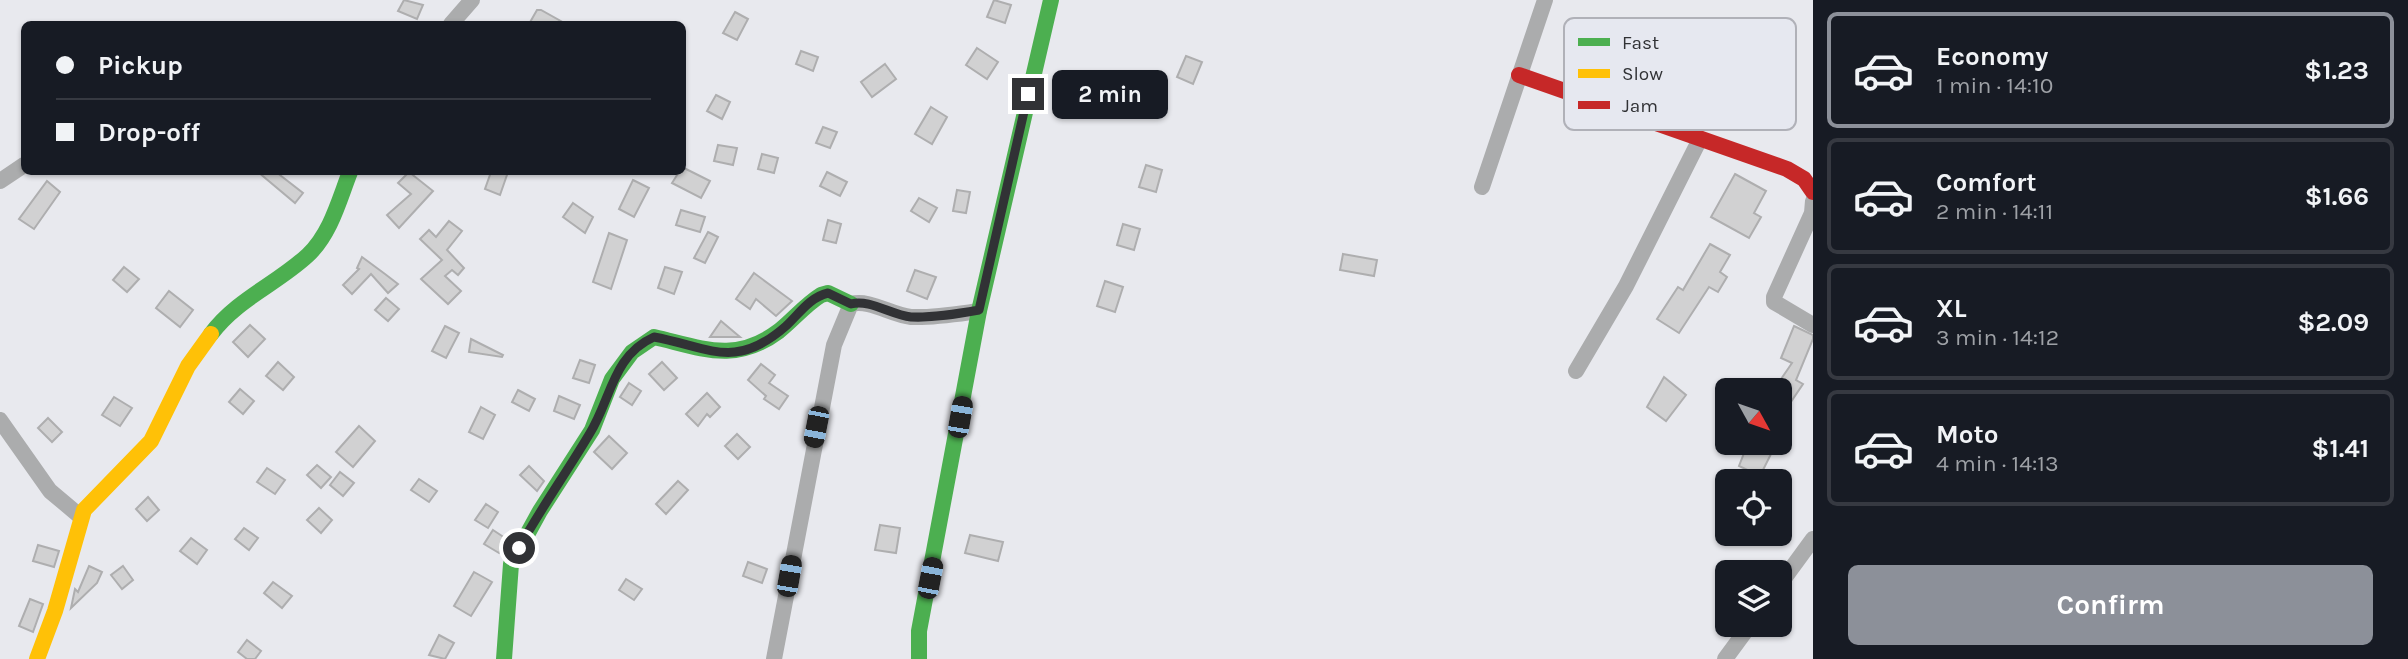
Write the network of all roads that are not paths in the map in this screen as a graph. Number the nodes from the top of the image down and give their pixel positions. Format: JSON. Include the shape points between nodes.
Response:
{"nodes":[{"id":1,"x":472,"y":0,"type":"edge"},
{"id":2,"x":1051,"y":0,"type":"edge"},
{"id":3,"x":1545,"y":0,"type":"edge"},
{"id":4,"x":454,"y":21,"type":"edge"},
{"id":5,"x":1519,"y":75,"type":"junction"},
{"id":6,"x":1564,"y":91,"type":"edge"},
{"id":7,"x":1675,"y":130,"type":"edge"},
{"id":8,"x":1700,"y":139,"type":"junction"},
{"id":9,"x":21,"y":166,"type":"edge"},
{"id":10,"x":349,"y":175,"type":"edge"},
{"id":11,"x":0,"y":181,"type":"edge"},
{"id":12,"x":1482,"y":187,"type":"dead end"},
{"id":13,"x":1813,"y":192,"type":"edge"},
{"id":14,"x":1813,"y":201,"type":"edge"},
{"id":15,"x":851,"y":304,"type":"junction"},
{"id":16,"x":979,"y":310,"type":"junction"},
{"id":17,"x":1813,"y":325,"type":"edge"},
{"id":18,"x":1576,"y":370,"type":"dead end"},
{"id":19,"x":0,"y":420,"type":"edge"},
{"id":20,"x":81,"y":517,"type":"junction"},
{"id":21,"x":1813,"y":539,"type":"edge"},
{"id":22,"x":1792,"y":568,"type":"edge"},
{"id":23,"x":1741,"y":637,"type":"edge"},
{"id":24,"x":37,"y":659,"type":"edge"},
{"id":25,"x":504,"y":659,"type":"edge"},
{"id":26,"x":774,"y":659,"type":"edge"},
{"id":27,"x":919,"y":659,"type":"edge"},
{"id":28,"x":1725,"y":659,"type":"edge"}],
"edges":[{"from":1,"to":4,"type":"street"},
{"from":2,"to":16,"type":"street"},
{"from":3,"to":5,"type":"street"},
{"from":5,"to":6,"type":"street"},
{"from":5,"to":12,"type":"street"},
{"from":7,"to":8,"type":"street"},
{"from":8,"to":13,"type":"street","via":[[1787,169],[1804,179]]},
{"from":8,"to":18,"type":"street","via":[[1626,286]]},
{"from":9,"to":11,"type":"street"},
{"from":10,"to":20,"type":"street","via":[[320,240],[308,255],[225,315],[188,366],[151,441]]},
{"from":14,"to":17,"type":"street","via":[[1812,213],[1774,297],[1783,309]]},
{"from":15,"to":16,"type":"street","via":[[861,302],[909,317]]},
{"from":15,"to":25,"type":"street","via":[[828,293],[821,295],[774,335],[742,351],[717,353],[654,337],[632,352],[612,379],[592,430],[511,564]]},
{"from":15,"to":26,"type":"street","via":[[834,345]]},
{"from":16,"to":27,"type":"street","via":[[919,631]]},
{"from":19,"to":20,"type":"street","via":[[50,491]]},
{"from":20,"to":24,"type":"street"},
{"from":21,"to":22,"type":"street"},
{"from":23,"to":28,"type":"street"}]}
